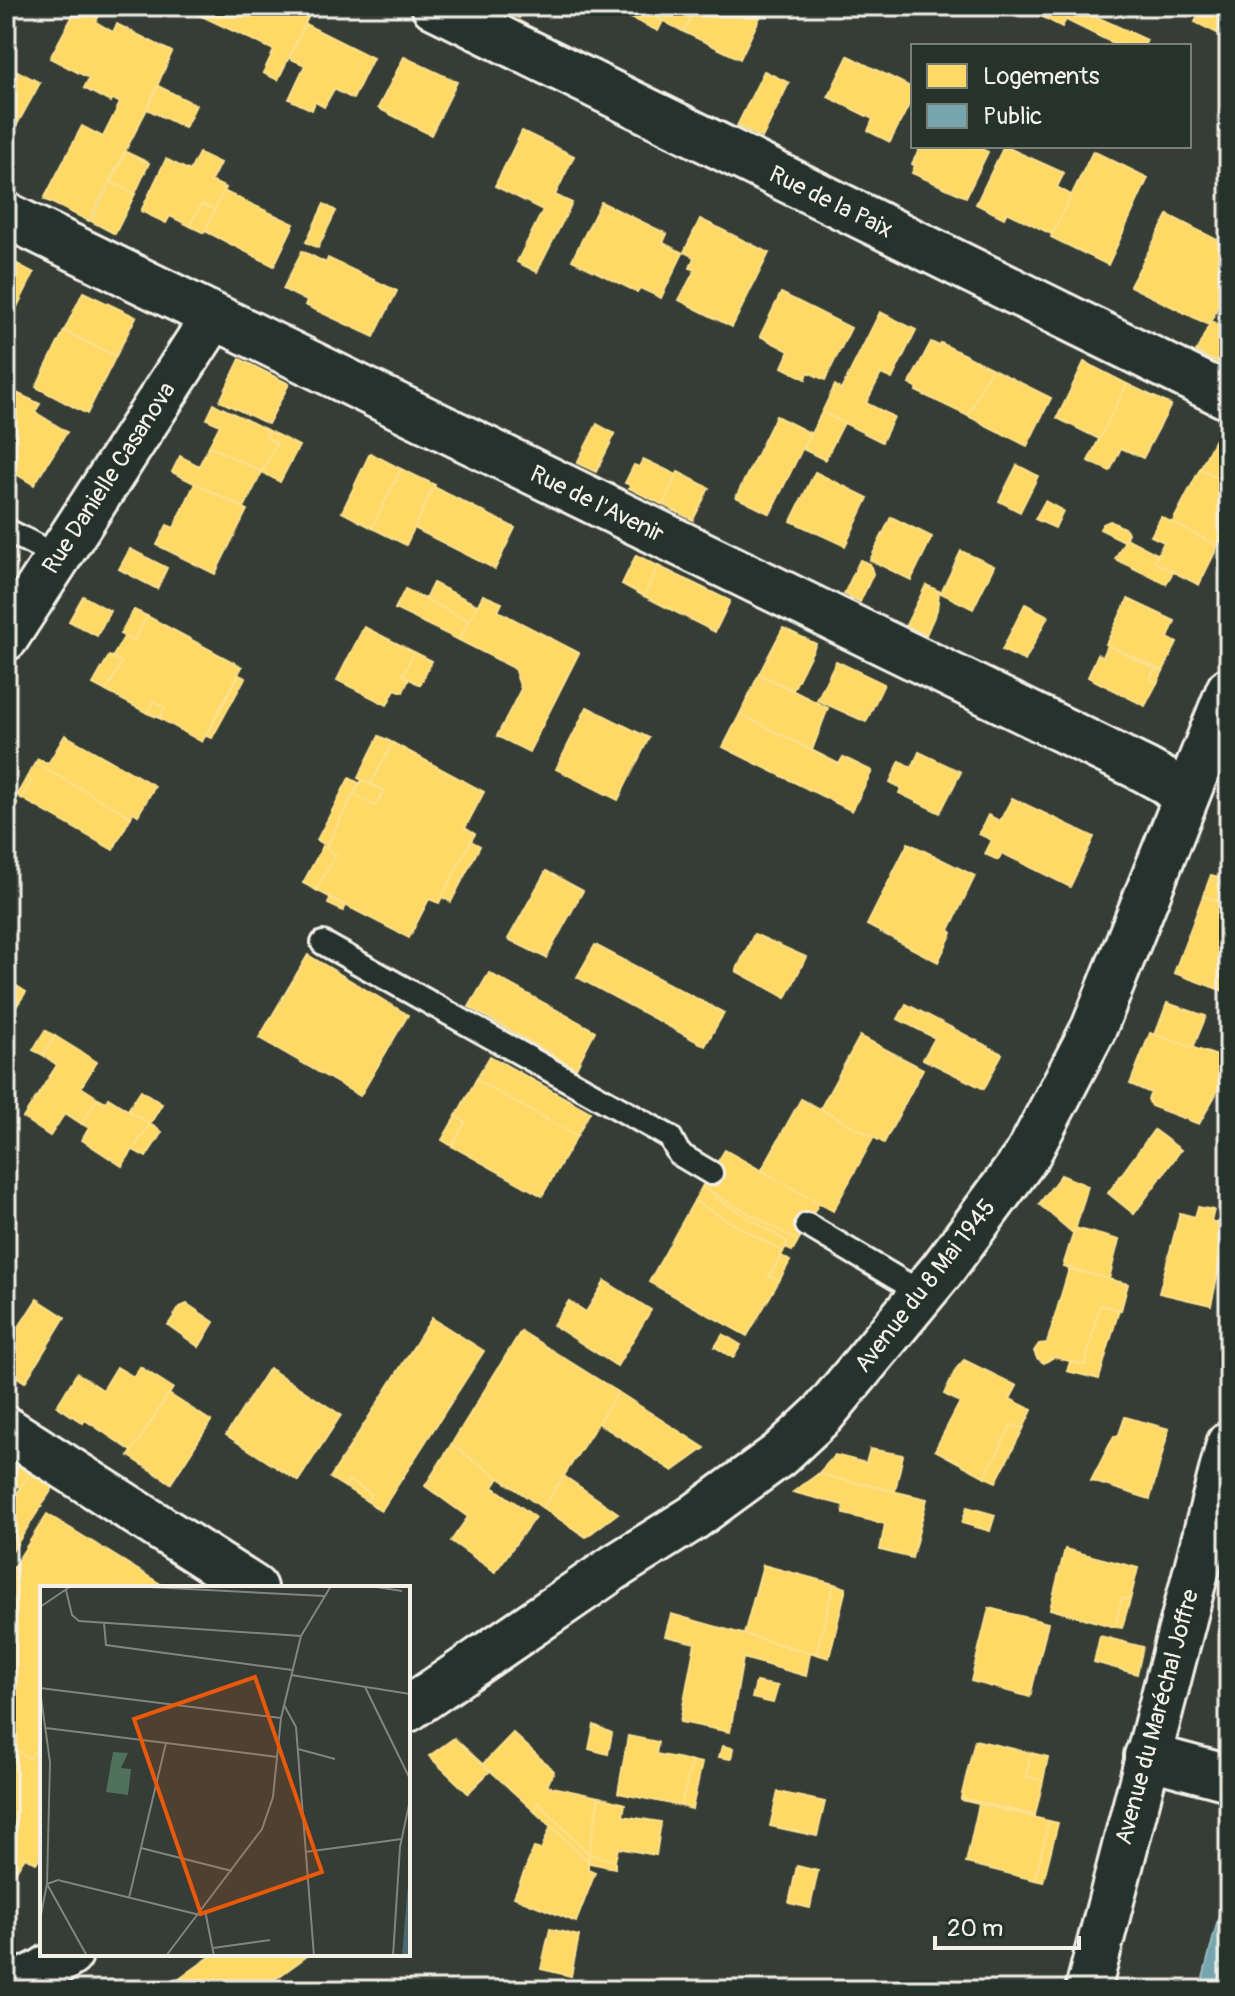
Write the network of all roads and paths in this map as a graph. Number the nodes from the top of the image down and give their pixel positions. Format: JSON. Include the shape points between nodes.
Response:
{"nodes":[{"id":1,"x":434,"y":6,"type":"edge"},
{"id":2,"x":6,"y":215,"type":"edge"},
{"id":3,"x":213,"y":318,"type":"junction"},
{"id":4,"x":1229,"y":397,"type":"edge"},
{"id":5,"x":6,"y":530,"type":"edge"},
{"id":6,"x":59,"y":557,"type":"junction"},
{"id":7,"x":6,"y":638,"type":"edge"},
{"id":8,"x":1229,"y":690,"type":"edge"},
{"id":9,"x":1185,"y":798,"type":"junction"},
{"id":10,"x":323,"y":943,"type":"dead end"},
{"id":11,"x":711,"y":1173,"type":"dead end"},
{"id":12,"x":807,"y":1225,"type":"dead end"},
{"id":13,"x":923,"y":1294,"type":"junction"},
{"id":14,"x":6,"y":1429,"type":"edge"},
{"id":15,"x":1229,"y":1444,"type":"edge"},
{"id":16,"x":251,"y":1586,"type":"edge"},
{"id":17,"x":412,"y":1701,"type":"edge"},
{"id":18,"x":1147,"y":1756,"type":"junction"},
{"id":19,"x":1229,"y":1778,"type":"edge"},
{"id":20,"x":1088,"y":1990,"type":"edge"}],
"edges":[{"from":1,"to":4,"type":"street","name":"Rue de la Paix"},
{"from":2,"to":3,"type":"street","name":"Rue de l'Avenir"},
{"from":3,"to":6,"type":"street","name":"Rue Danielle Casanova"},
{"from":3,"to":9,"type":"street","name":"Rue de l'Avenir","via":[[1145,770]]},
{"from":5,"to":6,"type":"lane"},
{"from":6,"to":7,"type":"street","name":"Rue Danielle Casanova"},
{"from":8,"to":9,"type":"street","name":"Avenue du 8 Mai 1945"},
{"from":9,"to":13,"type":"street","name":"Avenue du 8 Mai 1945","via":[[1094,1028],[1028,1154]]},
{"from":10,"to":11,"type":"lane","via":[[670,1137],[679,1154]]},
{"from":12,"to":13,"type":"lane"},
{"from":13,"to":17,"type":"street","name":"Avenue du 8 Mai 1945","via":[[823,1414],[779,1455],[693,1518]]},
{"from":14,"to":16,"type":"street"},
{"from":15,"to":18,"type":"street","name":"Avenue du Maréchal Joffre"},
{"from":18,"to":19,"type":"street"},
{"from":18,"to":20,"type":"street","name":"Avenue du Maréchal Joffre"}]}
